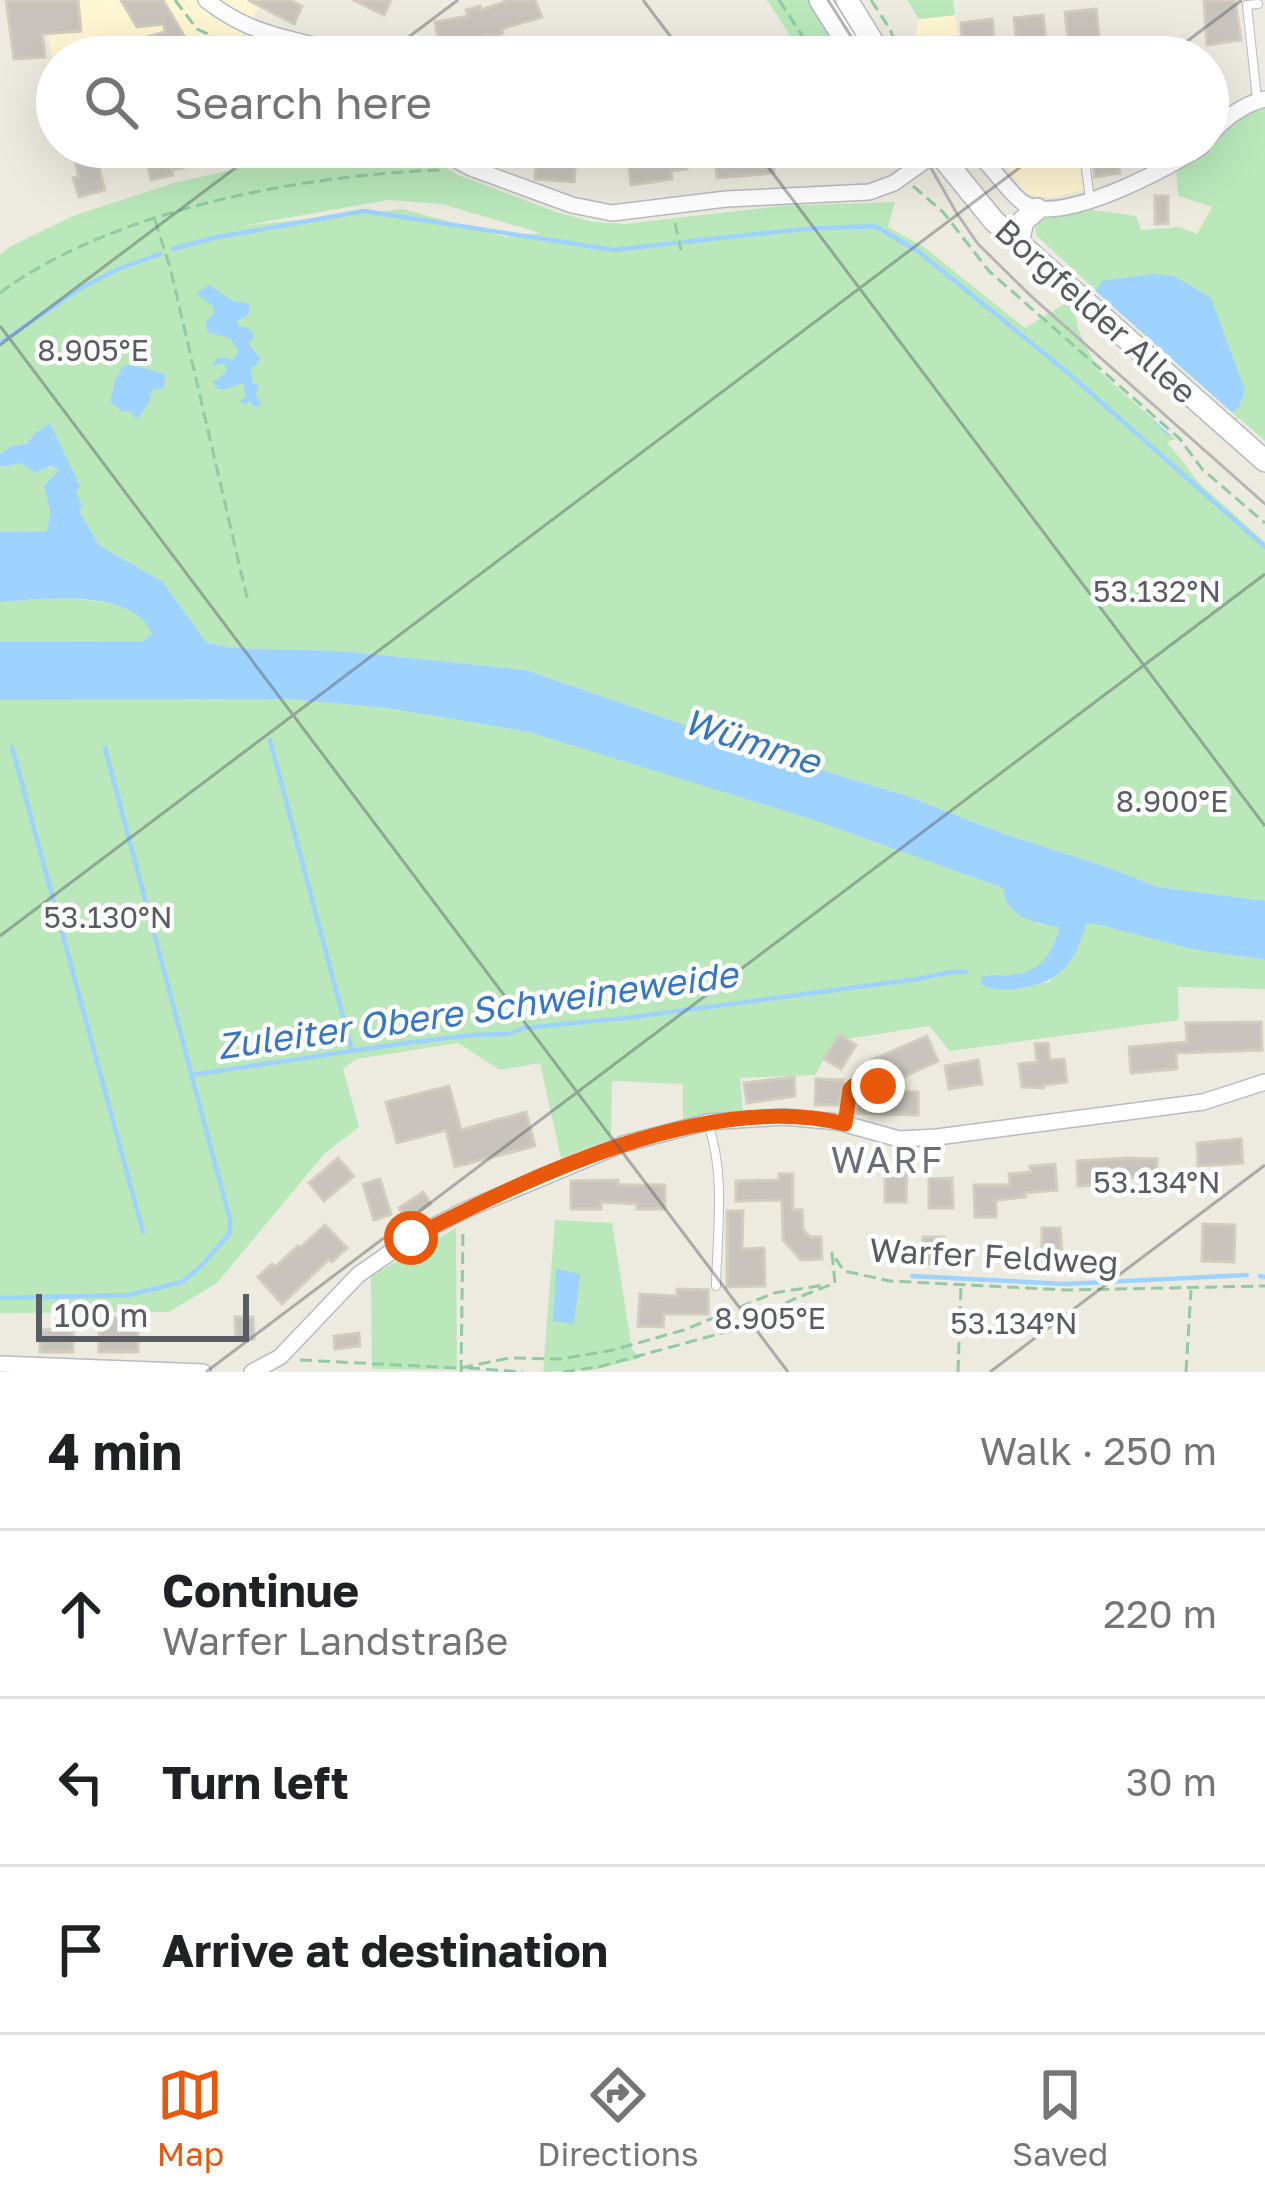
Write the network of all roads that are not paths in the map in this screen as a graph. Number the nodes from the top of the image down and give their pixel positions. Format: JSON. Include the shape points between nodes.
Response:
{"nodes":[{"id":1,"x":206,"y":0,"type":"edge"},
{"id":2,"x":820,"y":0,"type":"edge"},
{"id":3,"x":848,"y":0,"type":"edge"},
{"id":4,"x":1258,"y":4,"type":"dead end"},
{"id":5,"x":276,"y":36,"type":"edge"},
{"id":6,"x":843,"y":36,"type":"edge"},
{"id":7,"x":875,"y":36,"type":"edge"},
{"id":8,"x":1261,"y":99,"type":"edge"},
{"id":9,"x":1229,"y":118,"type":"edge"},
{"id":10,"x":472,"y":168,"type":"edge"},
{"id":11,"x":914,"y":168,"type":"edge"},
{"id":12,"x":951,"y":168,"type":"edge"},
{"id":13,"x":991,"y":168,"type":"edge"},
{"id":14,"x":1086,"y":168,"type":"edge"},
{"id":15,"x":1165,"y":168,"type":"edge"},
{"id":16,"x":1090,"y":200,"type":"junction"},
{"id":17,"x":1037,"y":209,"type":"junction"},
{"id":18,"x":1018,"y":243,"type":"junction"},
{"id":19,"x":1265,"y":461,"type":"edge"},
{"id":20,"x":1265,"y":1082,"type":"edge"},
{"id":21,"x":878,"y":1086,"type":"dead end"},
{"id":22,"x":708,"y":1122,"type":"junction"},
{"id":23,"x":845,"y":1124,"type":"junction"},
{"id":24,"x":716,"y":1286,"type":"dead end"},
{"id":25,"x":0,"y":1364,"type":"edge"},
{"id":26,"x":203,"y":1372,"type":"edge"},
{"id":27,"x":252,"y":1372,"type":"edge"}],
"edges":[{"from":1,"to":5,"type":"street"},
{"from":2,"to":6,"type":"main road"},
{"from":3,"to":7,"type":"main road"},
{"from":4,"to":8,"type":"lane","via":[[1247,5]]},
{"from":8,"to":9,"type":"street"},
{"from":10,"to":11,"type":"street","via":[[612,213],[869,192]]},
{"from":12,"to":18,"type":"main road","name":"Borgfelder Allee"},
{"from":13,"to":17,"type":"street"},
{"from":14,"to":16,"type":"lane"},
{"from":15,"to":16,"type":"street"},
{"from":16,"to":17,"type":"street"},
{"from":17,"to":18,"type":"main road","via":[[1023,221]]},
{"from":18,"to":19,"type":"main road","name":"Borgfelder Allee"},
{"from":20,"to":23,"type":"street","via":[[1203,1102],[937,1137],[899,1139]]},
{"from":21,"to":23,"type":"lane","via":[[850,1089]]},
{"from":22,"to":23,"type":"street","via":[[784,1117]]},
{"from":22,"to":24,"type":"lane","via":[[718,1188]]},
{"from":22,"to":27,"type":"street","via":[[603,1150],[411,1238],[358,1275],[280,1357]]},
{"from":25,"to":26,"type":"street"}]}
